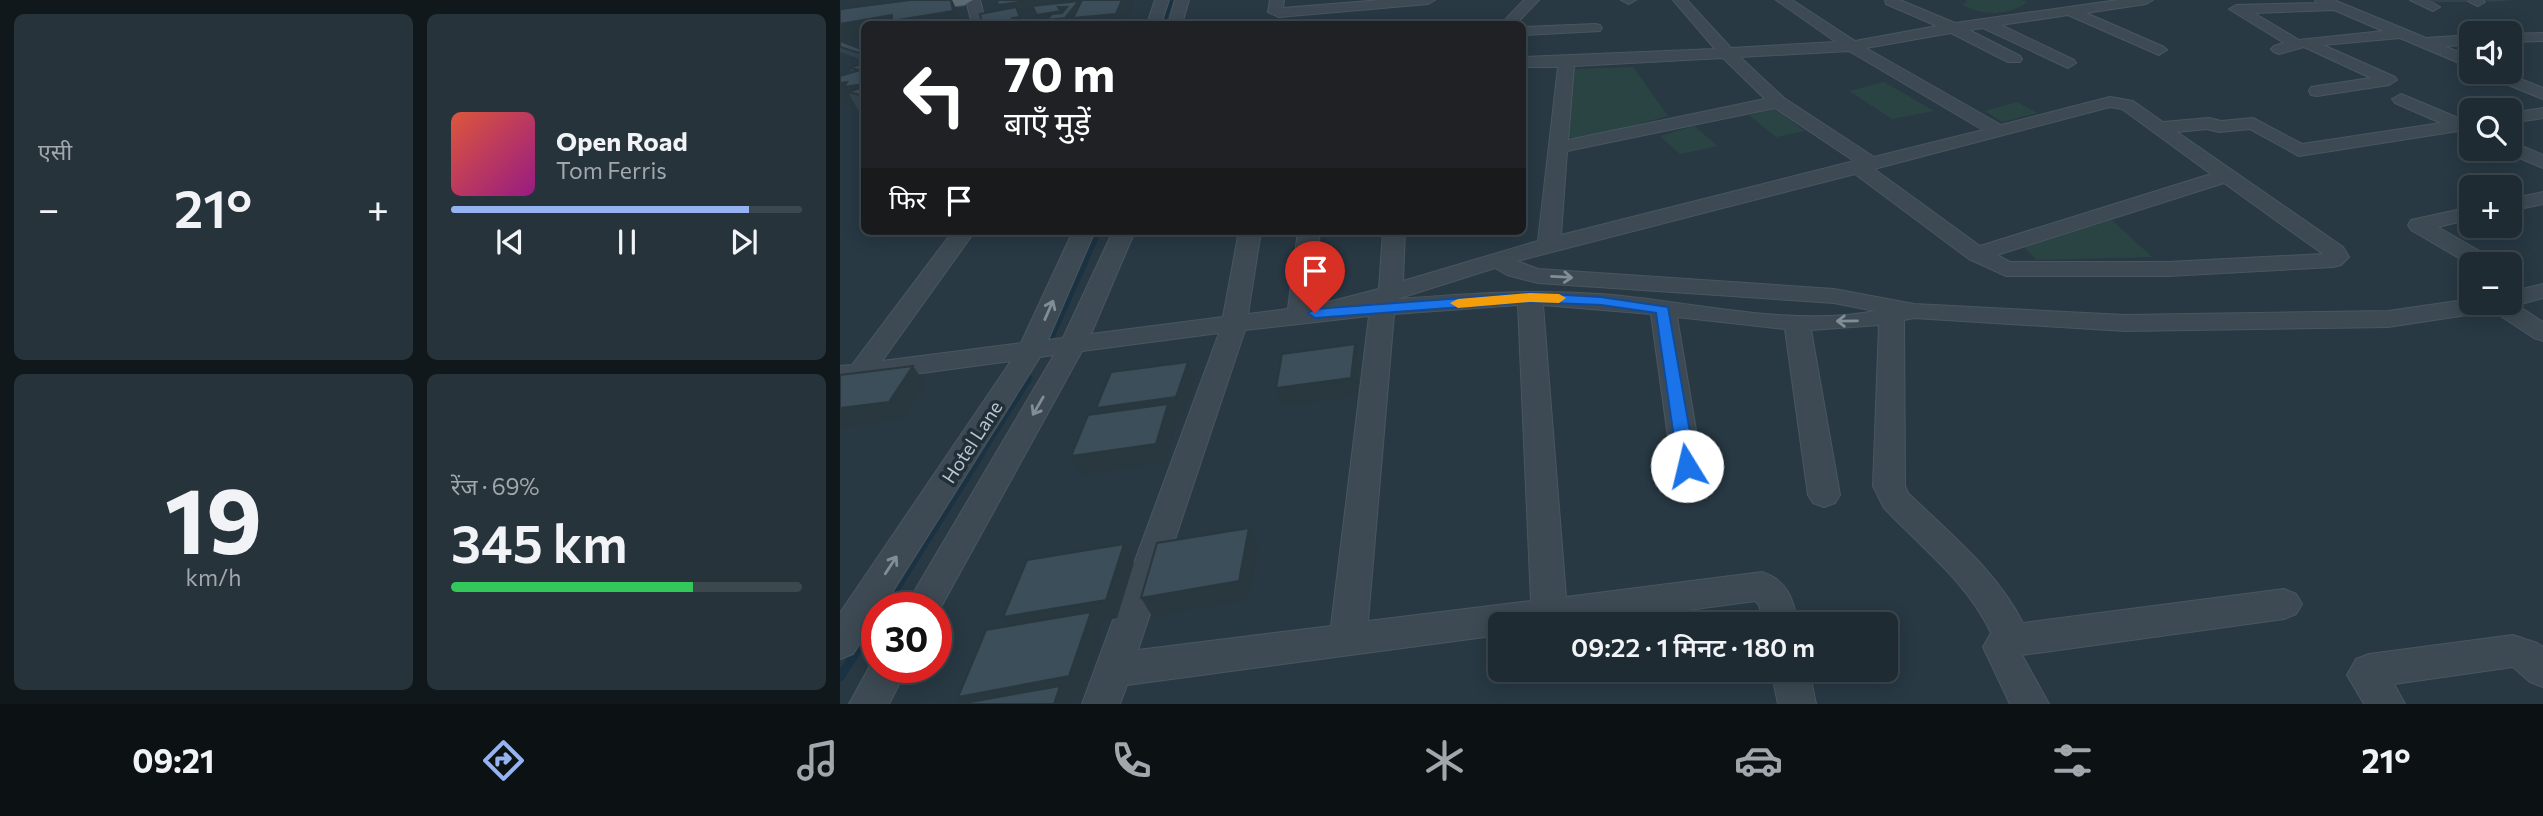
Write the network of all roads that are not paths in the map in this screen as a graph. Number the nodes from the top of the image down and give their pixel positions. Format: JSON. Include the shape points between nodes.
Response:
{"nodes":[{"id":1,"x":928,"y":0,"type":"edge"},
{"id":2,"x":964,"y":0,"type":"edge"},
{"id":3,"x":973,"y":0,"type":"edge"},
{"id":4,"x":1162,"y":0,"type":"edge"},
{"id":5,"x":1182,"y":0,"type":"edge"},
{"id":6,"x":1277,"y":0,"type":"edge"},
{"id":7,"x":1428,"y":0,"type":"edge"},
{"id":8,"x":1532,"y":0,"type":"edge"},
{"id":9,"x":1680,"y":0,"type":"edge"},
{"id":10,"x":1783,"y":0,"type":"edge"},
{"id":11,"x":2146,"y":0,"type":"edge"},
{"id":12,"x":2417,"y":0,"type":"edge"},
{"id":13,"x":1891,"y":1,"type":"edge"},
{"id":14,"x":2222,"y":1,"type":"edge"},
{"id":15,"x":2329,"y":3,"type":"edge"},
{"id":16,"x":2432,"y":7,"type":"dead end"},
{"id":17,"x":2068,"y":10,"type":"junction"},
{"id":18,"x":2237,"y":10,"type":"junction"},
{"id":19,"x":840,"y":13,"type":"edge"},
{"id":20,"x":1414,"y":15,"type":"dead end"},
{"id":21,"x":978,"y":21,"type":"edge"},
{"id":22,"x":1155,"y":21,"type":"edge"},
{"id":23,"x":1176,"y":21,"type":"edge"},
{"id":24,"x":1511,"y":21,"type":"edge"},
{"id":25,"x":1984,"y":23,"type":"junction"},
{"id":26,"x":1595,"y":28,"type":"dead end"},
{"id":27,"x":1953,"y":28,"type":"junction"},
{"id":28,"x":1526,"y":31,"type":"edge"},
{"id":29,"x":2404,"y":34,"type":"junction"},
{"id":30,"x":2522,"y":38,"type":"edge"},
{"id":31,"x":2541,"y":38,"type":"edge"},
{"id":32,"x":2459,"y":41,"type":"edge"},
{"id":33,"x":2424,"y":42,"type":"junction"},
{"id":34,"x":2300,"y":43,"type":"junction"},
{"id":35,"x":1852,"y":47,"type":"junction"},
{"id":36,"x":2279,"y":49,"type":"dead end"},
{"id":37,"x":2159,"y":50,"type":"dead end"},
{"id":38,"x":1728,"y":54,"type":"junction"},
{"id":39,"x":2459,"y":58,"type":"edge"},
{"id":40,"x":2014,"y":59,"type":"dead end"},
{"id":41,"x":1526,"y":62,"type":"edge"},
{"id":42,"x":1566,"y":62,"type":"junction"},
{"id":43,"x":2068,"y":63,"type":"dead end"},
{"id":44,"x":2520,"y":84,"type":"edge"},
{"id":45,"x":2317,"y":91,"type":"dead end"},
{"id":46,"x":2543,"y":93,"type":"edge"},
{"id":47,"x":2400,"y":99,"type":"dead end"},
{"id":48,"x":1778,"y":102,"type":"junction"},
{"id":49,"x":2543,"y":113,"type":"edge"},
{"id":50,"x":2522,"y":116,"type":"edge"},
{"id":51,"x":2459,"y":123,"type":"edge"},
{"id":52,"x":2159,"y":128,"type":"junction"},
{"id":53,"x":2459,"y":128,"type":"edge"},
{"id":54,"x":2000,"y":132,"type":"junction"},
{"id":55,"x":1556,"y":148,"type":"junction"},
{"id":56,"x":2522,"y":152,"type":"edge"},
{"id":57,"x":2543,"y":162,"type":"edge"},
{"id":58,"x":1863,"y":164,"type":"junction"},
{"id":59,"x":2227,"y":175,"type":"junction"},
{"id":60,"x":2543,"y":198,"type":"edge"},
{"id":61,"x":2522,"y":202,"type":"edge"},
{"id":62,"x":2459,"y":216,"type":"edge"},
{"id":63,"x":961,"y":235,"type":"edge"},
{"id":64,"x":1082,"y":235,"type":"edge"},
{"id":65,"x":1122,"y":235,"type":"edge"},
{"id":66,"x":1249,"y":235,"type":"edge"},
{"id":67,"x":1309,"y":235,"type":"edge"},
{"id":68,"x":1394,"y":235,"type":"edge"},
{"id":69,"x":1549,"y":245,"type":"junction"},
{"id":70,"x":2465,"y":252,"type":"edge"},
{"id":71,"x":1977,"y":254,"type":"junction"},
{"id":72,"x":1497,"y":260,"type":"junction"},
{"id":73,"x":2522,"y":284,"type":"edge"},
{"id":74,"x":2539,"y":292,"type":"edge"},
{"id":75,"x":1530,"y":297,"type":"junction"},
{"id":76,"x":1387,"y":301,"type":"junction"},
{"id":77,"x":2459,"y":308,"type":"edge"},
{"id":78,"x":1663,"y":310,"type":"junction"},
{"id":79,"x":1903,"y":314,"type":"junction"},
{"id":80,"x":2515,"y":315,"type":"edge"},
{"id":81,"x":1300,"y":316,"type":"junction"},
{"id":82,"x":1797,"y":323,"type":"junction"},
{"id":83,"x":1234,"y":326,"type":"junction"},
{"id":84,"x":2543,"y":333,"type":"edge"},
{"id":85,"x":1072,"y":346,"type":"junction"},
{"id":86,"x":1030,"y":352,"type":"junction"},
{"id":87,"x":850,"y":374,"type":"edge"},
{"id":88,"x":1687,"y":466,"type":"dead end"},
{"id":89,"x":1825,"y":495,"type":"dead end"},
{"id":90,"x":932,"y":592,"type":"edge"},
{"id":91,"x":2284,"y":604,"type":"dead end"},
{"id":92,"x":1549,"y":612,"type":"joint"},
{"id":93,"x":1778,"y":612,"type":"edge"},
{"id":94,"x":1488,"y":620,"type":"edge"},
{"id":95,"x":1348,"y":640,"type":"junction"},
{"id":96,"x":2013,"y":641,"type":"junction"},
{"id":97,"x":840,"y":643,"type":"edge"},
{"id":98,"x":1113,"y":670,"type":"junction"},
{"id":99,"x":2543,"y":670,"type":"edge"},
{"id":100,"x":1792,"y":682,"type":"edge"},
{"id":101,"x":880,"y":683,"type":"edge"},
{"id":102,"x":868,"y":704,"type":"edge"},
{"id":103,"x":1101,"y":704,"type":"edge"},
{"id":104,"x":1797,"y":704,"type":"edge"},
{"id":105,"x":2030,"y":704,"type":"edge"},
{"id":106,"x":2386,"y":704,"type":"edge"}],
"edges":[{"from":1,"to":19,"type":"main road"},
{"from":2,"to":19,"type":"main road"},
{"from":3,"to":21,"type":"street"},
{"from":4,"to":22,"type":"street"},
{"from":5,"to":23,"type":"street"},
{"from":6,"to":7,"type":"street","via":[[1275,12],[1279,13]]},
{"from":7,"to":20,"type":"street"},
{"from":8,"to":24,"type":"street"},
{"from":9,"to":38,"type":"street"},
{"from":10,"to":35,"type":"street"},
{"from":11,"to":17,"type":"street"},
{"from":12,"to":16,"type":"street"},
{"from":13,"to":27,"type":"street"},
{"from":14,"to":18,"type":"street"},
{"from":15,"to":18,"type":"street"},
{"from":15,"to":29,"type":"street"},
{"from":17,"to":25,"type":"street"},
{"from":17,"to":37,"type":"street"},
{"from":18,"to":34,"type":"street"},
{"from":25,"to":27,"type":"street"},
{"from":25,"to":43,"type":"street"},
{"from":26,"to":28,"type":"street"},
{"from":27,"to":35,"type":"street"},
{"from":27,"to":40,"type":"street"},
{"from":29,"to":33,"type":"street"},
{"from":29,"to":34,"type":"street"},
{"from":30,"to":31,"type":"street"},
{"from":32,"to":33,"type":"street"},
{"from":33,"to":39,"type":"street"},
{"from":34,"to":36,"type":"street"},
{"from":34,"to":45,"type":"street","via":[[2389,80]]},
{"from":35,"to":38,"type":"street"},
{"from":35,"to":54,"type":"street"},
{"from":38,"to":42,"type":"street"},
{"from":38,"to":48,"type":"street"},
{"from":41,"to":42,"type":"street"},
{"from":42,"to":55,"type":"street"},
{"from":44,"to":46,"type":"street"},
{"from":47,"to":51,"type":"street"},
{"from":48,"to":55,"type":"street"},
{"from":48,"to":58,"type":"street"},
{"from":49,"to":50,"type":"street"},
{"from":52,"to":53,"type":"street","via":[[2253,123],[2299,150]]},
{"from":52,"to":54,"type":"street","via":[[2127,105],[2115,102]]},
{"from":52,"to":59,"type":"street"},
{"from":54,"to":58,"type":"street"},
{"from":55,"to":69,"type":"street"},
{"from":56,"to":57,"type":"street"},
{"from":58,"to":69,"type":"street"},
{"from":58,"to":71,"type":"street"},
{"from":59,"to":71,"type":"street"},
{"from":59,"to":71,"type":"street","via":[[2338,257],[2168,269],[2011,270]]},
{"from":60,"to":61,"type":"street"},
{"from":62,"to":70,"type":"street","via":[[2419,225]]},
{"from":63,"to":87,"type":"street"},
{"from":86,"to":64,"type":"street","name":"Hotel Lane","one_way":true},
{"from":65,"to":85,"type":"street"},
{"from":66,"to":83,"type":"street"},
{"from":67,"to":81,"type":"street"},
{"from":68,"to":76,"type":"street"},
{"from":69,"to":72,"type":"street"},
{"from":72,"to":76,"type":"street"},
{"from":72,"to":79,"type":"street","one_way":true,"via":[[1538,276],[1834,296]]},
{"from":73,"to":74,"type":"street"},
{"from":75,"to":76,"type":"street"},
{"from":75,"to":78,"type":"street"},
{"from":75,"to":92,"type":"street"},
{"from":76,"to":81,"type":"street"},
{"from":76,"to":95,"type":"street"},
{"from":77,"to":79,"type":"street","via":[[2388,319],[2220,323]]},
{"from":78,"to":82,"type":"street"},
{"from":78,"to":88,"type":"street"},
{"from":79,"to":82,"type":"street","one_way":true,"via":[[1863,321]]},
{"from":79,"to":96,"type":"street","via":[[1889,486],[1895,500],[1979,583]]},
{"from":80,"to":84,"type":"street"},
{"from":81,"to":83,"type":"street"},
{"from":82,"to":89,"type":"street"},
{"from":83,"to":85,"type":"street"},
{"from":83,"to":98,"type":"street"},
{"from":85,"to":86,"type":"street"},
{"from":85,"to":90,"type":"street","one_way":true},
{"from":86,"to":87,"type":"street"},
{"from":97,"to":86,"type":"street","name":"Hotel Lane","one_way":true},
{"from":91,"to":96,"type":"street"},
{"from":92,"to":93,"type":"street","via":[[1762,586],[1775,598]]},
{"from":94,"to":95,"type":"street"},
{"from":95,"to":98,"type":"street"},
{"from":96,"to":105,"type":"street","via":[[2001,647]]},
{"from":98,"to":103,"type":"street"},
{"from":99,"to":106,"type":"street","via":[[2513,651],[2369,671],[2368,682]]},
{"from":100,"to":104,"type":"street"},
{"from":101,"to":102,"type":"street"}]}
